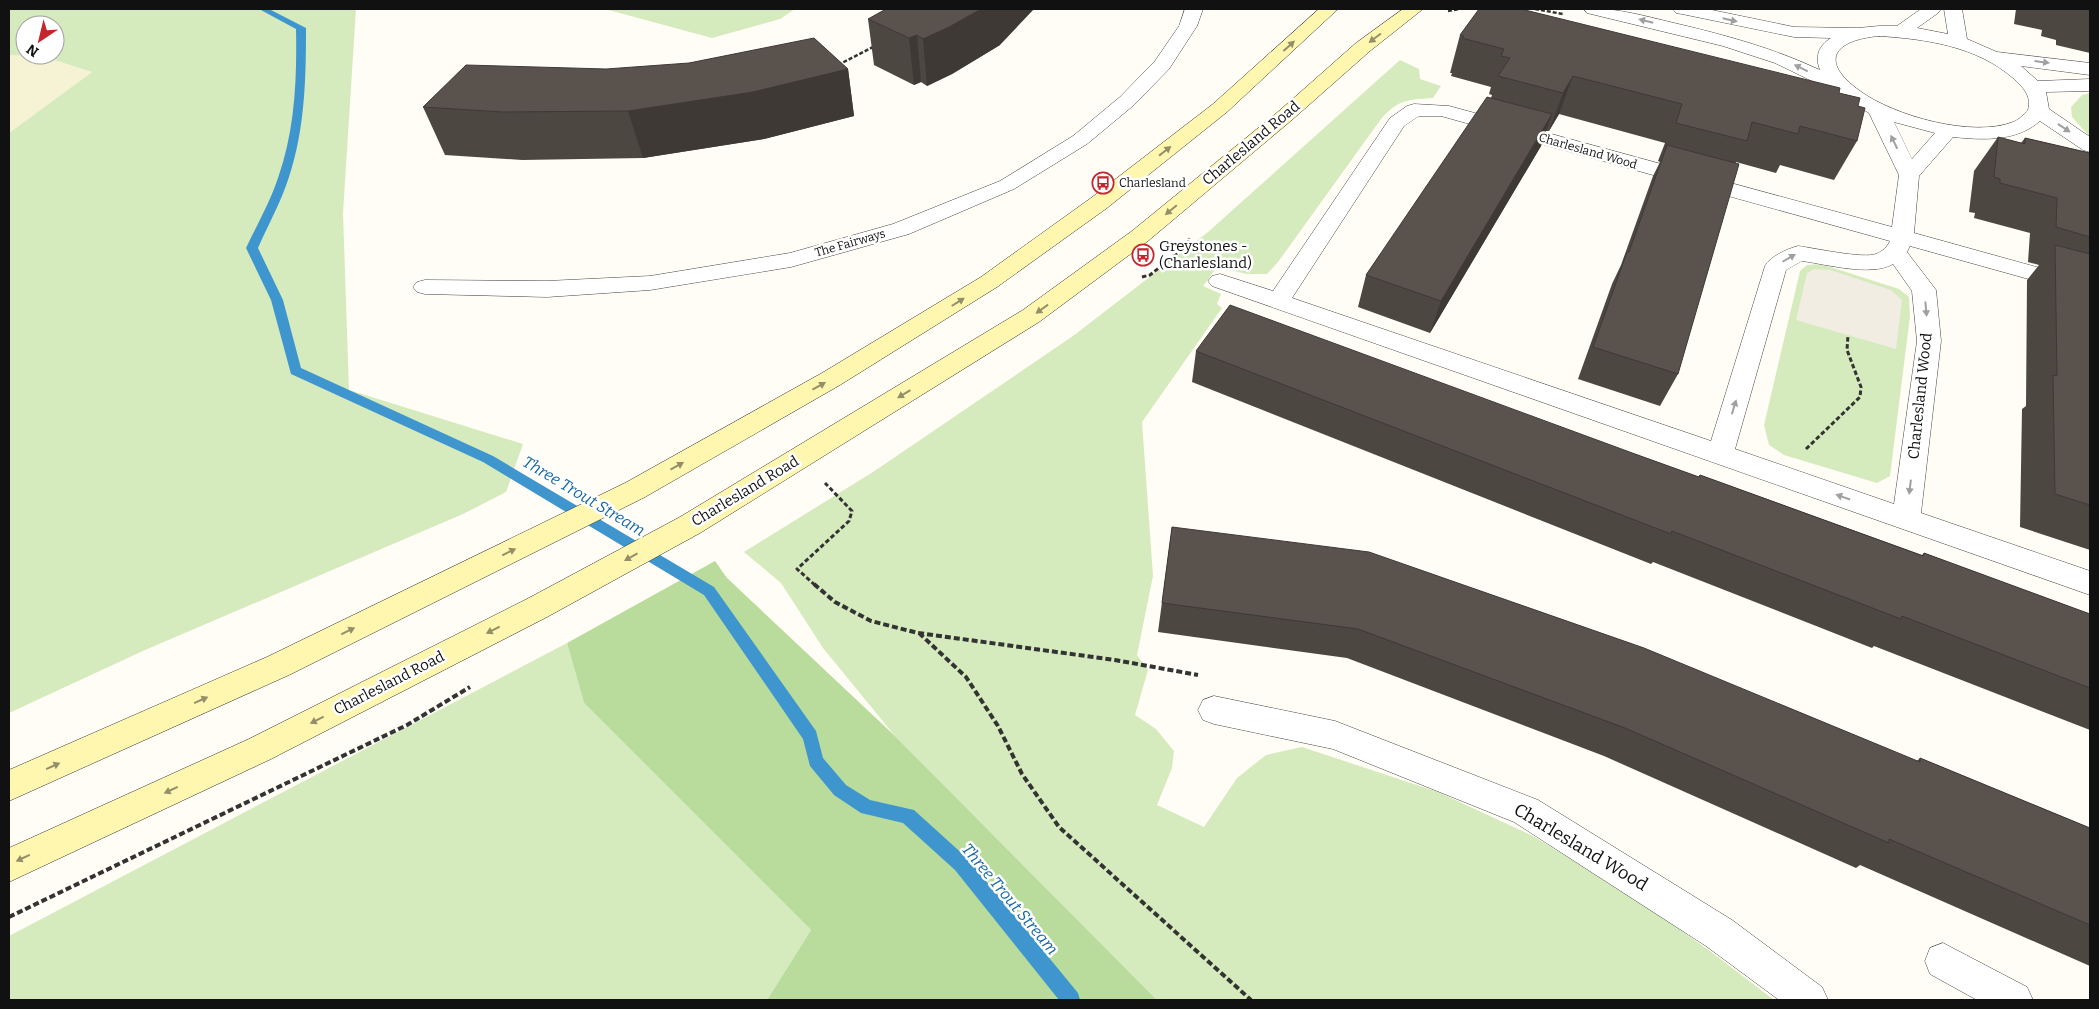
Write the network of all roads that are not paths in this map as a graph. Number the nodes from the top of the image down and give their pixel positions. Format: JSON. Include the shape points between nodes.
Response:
{"nodes":[{"id":1,"x":1194,"y":9,"type":"edge"},
{"id":2,"x":1329,"y":9,"type":"edge"},
{"id":3,"x":1414,"y":9,"type":"edge"},
{"id":4,"x":1594,"y":9,"type":"edge"},
{"id":5,"x":1682,"y":9,"type":"edge"},
{"id":6,"x":1932,"y":9,"type":"edge"},
{"id":7,"x":1953,"y":9,"type":"edge"},
{"id":8,"x":1902,"y":31,"type":"junction"},
{"id":9,"x":1858,"y":33,"type":"junction"},
{"id":10,"x":1958,"y":42,"type":"junction"},
{"id":11,"x":1994,"y":57,"type":"junction"},
{"id":12,"x":2090,"y":69,"type":"edge"},
{"id":13,"x":2090,"y":85,"type":"edge"},
{"id":14,"x":2034,"y":87,"type":"junction"},
{"id":15,"x":1845,"y":90,"type":"junction"},
{"id":16,"x":1878,"y":110,"type":"junction"},
{"id":17,"x":2039,"y":111,"type":"junction"},
{"id":18,"x":1948,"y":130,"type":"junction"},
{"id":19,"x":1992,"y":132,"type":"junction"},
{"id":20,"x":2028,"y":146,"type":"edge"},
{"id":21,"x":2090,"y":146,"type":"edge"},
{"id":22,"x":1910,"y":175,"type":"junction"},
{"id":23,"x":1899,"y":245,"type":"junction"},
{"id":24,"x":1220,"y":281,"type":"dead end"},
{"id":25,"x":2082,"y":286,"type":"edge"},
{"id":26,"x":425,"y":287,"type":"dead end"},
{"id":27,"x":1276,"y":302,"type":"junction"},
{"id":28,"x":1720,"y":454,"type":"junction"},
{"id":29,"x":1906,"y":519,"type":"junction"},
{"id":30,"x":2090,"y":583,"type":"edge"},
{"id":31,"x":1214,"y":710,"type":"road end"},
{"id":32,"x":9,"y":786,"type":"edge"},
{"id":33,"x":9,"y":865,"type":"edge"},
{"id":34,"x":1943,"y":961,"type":"dead end"},
{"id":35,"x":1809,"y":1000,"type":"edge"},
{"id":36,"x":2014,"y":1000,"type":"edge"}],
"edges":[{"from":1,"to":26,"type":"street","name":"The Fairways","via":[[1188,26],[1162,65],[1127,101],[1080,140],[1007,185],[901,229],[791,260],[650,283],[547,290]]},
{"from":32,"to":2,"type":"main road","one_way":true,"via":[[278,666],[635,490],[831,379],[989,282],[1099,203],[1220,108]]},
{"from":3,"to":33,"type":"main road","name":"Charlesland Road","one_way":true,"via":[[1363,47],[1286,116],[1140,236],[1031,316],[690,525],[537,608],[260,749]]},
{"from":15,"to":4,"type":"street","one_way":true,"via":[[1782,59],[1729,42]]},
{"from":5,"to":9,"type":"street","one_way":true,"via":[[1794,32]]},
{"from":6,"to":8,"type":"street"},
{"from":7,"to":10,"type":"street"},
{"from":8,"to":9,"type":"street"},
{"from":8,"to":10,"type":"street"},
{"from":9,"to":15,"type":"street","via":[[1840,39],[1829,48],[1825,61],[1831,75]]},
{"from":10,"to":11,"type":"street"},
{"from":11,"to":12,"type":"street","one_way":true},
{"from":11,"to":14,"type":"street"},
{"from":13,"to":14,"type":"street"},
{"from":14,"to":17,"type":"street"},
{"from":15,"to":16,"type":"street"},
{"from":16,"to":18,"type":"street"},
{"from":22,"to":16,"type":"street","one_way":true},
{"from":17,"to":19,"type":"street","via":[[2030,121]]},
{"from":17,"to":21,"type":"street","one_way":true},
{"from":18,"to":19,"type":"street"},
{"from":18,"to":22,"type":"street"},
{"from":19,"to":20,"type":"street"},
{"from":22,"to":23,"type":"street"},
{"from":23,"to":25,"type":"street","name":"Charlesland Wood"},
{"from":23,"to":27,"type":"street","name":"Charlesland Wood","via":[[1442,110],[1414,110],[1397,122]]},
{"from":28,"to":23,"type":"street","one_way":true,"via":[[1776,266],[1798,253],[1879,262]]},
{"from":23,"to":29,"type":"street","name":"Charlesland Wood","one_way":true,"via":[[1924,290],[1929,341]]},
{"from":24,"to":27,"type":"street"},
{"from":27,"to":28,"type":"street"},
{"from":29,"to":28,"type":"street","one_way":true},
{"from":29,"to":30,"type":"street"},
{"from":31,"to":35,"type":"street","name":"Charlesland Wood","via":[[1335,735],[1526,811],[1719,933]]},
{"from":34,"to":36,"type":"street"}]}
